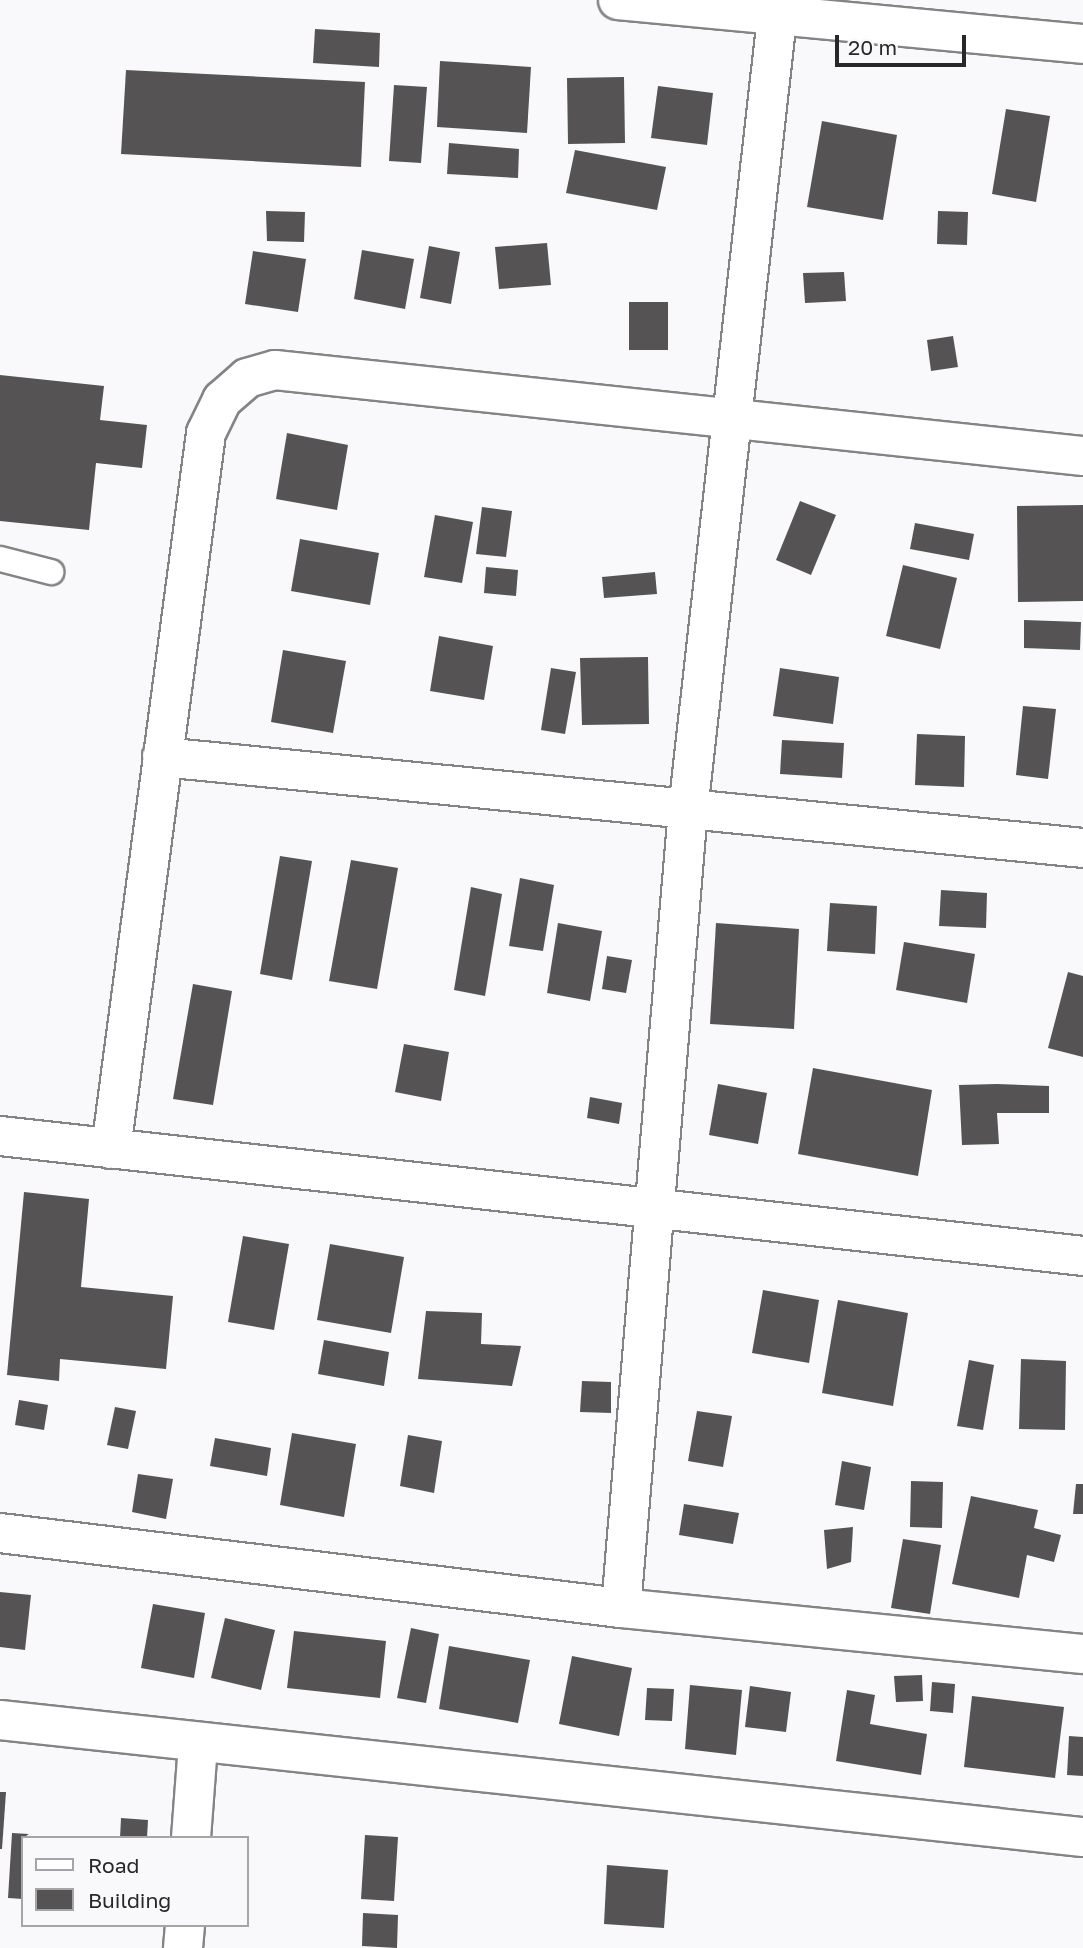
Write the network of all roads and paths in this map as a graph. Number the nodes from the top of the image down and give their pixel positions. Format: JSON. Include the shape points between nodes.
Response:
{"nodes":[{"id":1,"x":618,"y":0,"type":"edge"},
{"id":2,"x":779,"y":8,"type":"edge"},
{"id":3,"x":1083,"y":44,"type":"edge"},
{"id":4,"x":730,"y":421,"type":"junction"},
{"id":5,"x":1083,"y":456,"type":"edge"},
{"id":6,"x":0,"y":559,"type":"edge"},
{"id":7,"x":51,"y":572,"type":"dead end"},
{"id":8,"x":162,"y":757,"type":"junction"},
{"id":9,"x":688,"y":810,"type":"junction"},
{"id":10,"x":1083,"y":848,"type":"edge"},
{"id":11,"x":0,"y":1136,"type":"edge"},
{"id":12,"x":111,"y":1149,"type":"junction"},
{"id":13,"x":651,"y":1208,"type":"junction"},
{"id":14,"x":1083,"y":1256,"type":"edge"},
{"id":15,"x":0,"y":1533,"type":"edge"},
{"id":16,"x":621,"y":1608,"type":"junction"},
{"id":17,"x":1083,"y":1654,"type":"edge"},
{"id":18,"x":0,"y":1720,"type":"edge"},
{"id":19,"x":198,"y":1745,"type":"junction"},
{"id":20,"x":191,"y":1836,"type":"edge"},
{"id":21,"x":1083,"y":1837,"type":"edge"},
{"id":22,"x":185,"y":1927,"type":"edge"},
{"id":23,"x":183,"y":1948,"type":"edge"}],
"edges":[{"from":1,"to":2,"type":"street"},
{"from":2,"to":3,"type":"street"},
{"from":2,"to":4,"type":"street"},
{"from":4,"to":5,"type":"street"},
{"from":4,"to":8,"type":"street","via":[[275,370],[247,378],[222,400],[206,433]]},
{"from":4,"to":9,"type":"street"},
{"from":6,"to":7,"type":"lane"},
{"from":8,"to":9,"type":"street"},
{"from":8,"to":12,"type":"street"},
{"from":9,"to":10,"type":"street"},
{"from":9,"to":13,"type":"street"},
{"from":11,"to":12,"type":"street"},
{"from":12,"to":13,"type":"street"},
{"from":13,"to":14,"type":"street"},
{"from":13,"to":16,"type":"street"},
{"from":15,"to":16,"type":"street"},
{"from":16,"to":17,"type":"street"},
{"from":18,"to":19,"type":"street"},
{"from":19,"to":20,"type":"street"},
{"from":19,"to":21,"type":"street"},
{"from":22,"to":23,"type":"street"}]}
